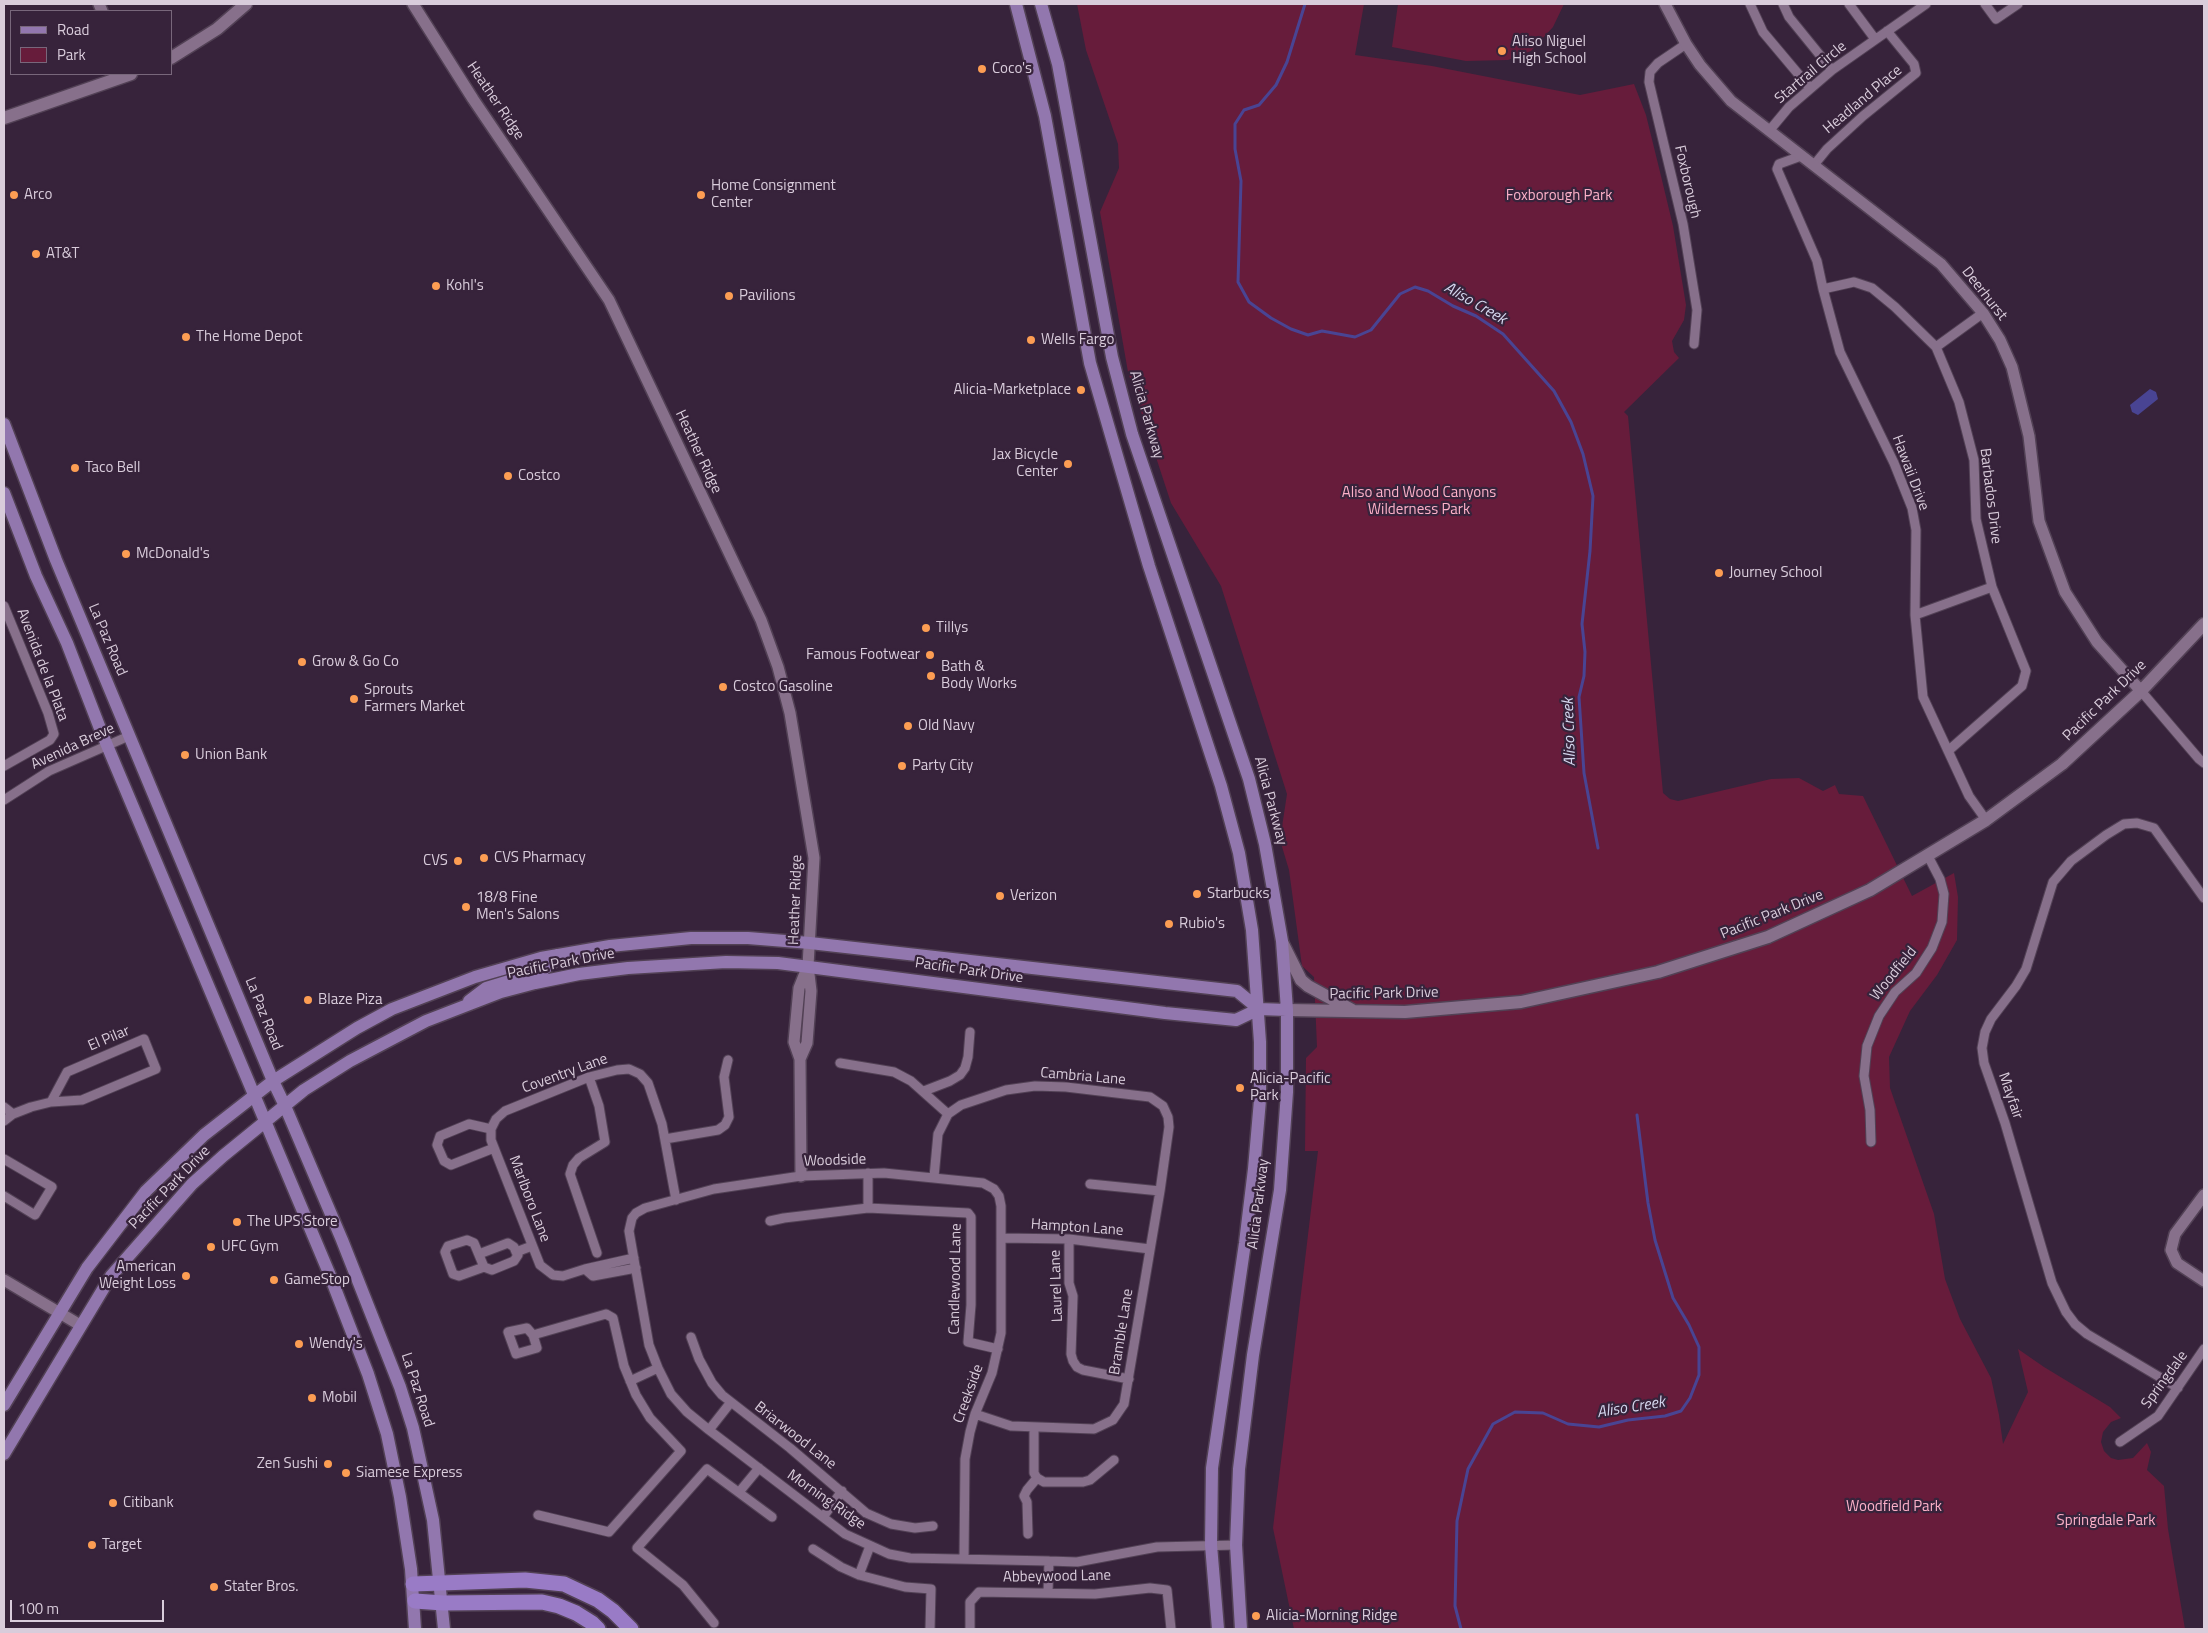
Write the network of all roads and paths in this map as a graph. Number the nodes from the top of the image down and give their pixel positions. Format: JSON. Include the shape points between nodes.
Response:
{"nodes":[{"id":1,"x":246,"y":4,"type":"edge"},
{"id":2,"x":414,"y":4,"type":"edge"},
{"id":3,"x":1016,"y":4,"type":"edge"},
{"id":4,"x":1041,"y":4,"type":"edge"},
{"id":5,"x":1665,"y":4,"type":"edge"},
{"id":6,"x":1750,"y":4,"type":"edge"},
{"id":7,"x":1783,"y":4,"type":"edge"},
{"id":8,"x":1849,"y":4,"type":"edge"},
{"id":9,"x":1926,"y":4,"type":"edge"},
{"id":10,"x":1985,"y":4,"type":"edge"},
{"id":11,"x":2018,"y":4,"type":"edge"},
{"id":12,"x":1887,"y":31,"type":"junction"},
{"id":13,"x":1875,"y":39,"type":"junction"},
{"id":14,"x":1686,"y":44,"type":"junction"},
{"id":15,"x":172,"y":57,"type":"edge"},
{"id":16,"x":1832,"y":70,"type":"junction"},
{"id":17,"x":126,"y":75,"type":"edge"},
{"id":18,"x":1810,"y":88,"type":"junction"},
{"id":19,"x":4,"y":118,"type":"edge"},
{"id":20,"x":1769,"y":131,"type":"junction"},
{"id":21,"x":1801,"y":156,"type":"junction"},
{"id":22,"x":1814,"y":165,"type":"junction"},
{"id":23,"x":1823,"y":288,"type":"junction"},
{"id":24,"x":1983,"y":313,"type":"junction"},
{"id":25,"x":1694,"y":344,"type":"dead end"},
{"id":26,"x":1936,"y":347,"type":"junction"},
{"id":27,"x":4,"y":424,"type":"edge"},
{"id":28,"x":4,"y":493,"type":"edge"},
{"id":29,"x":1992,"y":587,"type":"junction"},
{"id":30,"x":4,"y":606,"type":"edge"},
{"id":31,"x":1914,"y":615,"type":"junction"},
{"id":32,"x":2204,"y":624,"type":"edge"},
{"id":33,"x":2141,"y":691,"type":"junction"},
{"id":34,"x":129,"y":736,"type":"junction"},
{"id":35,"x":108,"y":746,"type":"junction"},
{"id":36,"x":1948,"y":752,"type":"junction"},
{"id":37,"x":2204,"y":763,"type":"edge"},
{"id":38,"x":4,"y":766,"type":"edge"},
{"id":39,"x":4,"y":800,"type":"edge"},
{"id":40,"x":1986,"y":820,"type":"junction"},
{"id":41,"x":1928,"y":856,"type":"junction"},
{"id":42,"x":2204,"y":898,"type":"edge"},
{"id":43,"x":810,"y":943,"type":"junction"},
{"id":44,"x":1282,"y":944,"type":"junction"},
{"id":45,"x":557,"y":955,"type":"junction"},
{"id":46,"x":808,"y":966,"type":"junction"},
{"id":47,"x":464,"y":1006,"type":"junction"},
{"id":48,"x":1259,"y":1009,"type":"junction"},
{"id":49,"x":1287,"y":1010,"type":"junction"},
{"id":50,"x":1356,"y":1012,"type":"junction"},
{"id":51,"x":970,"y":1032,"type":"dead end"},
{"id":52,"x":728,"y":1060,"type":"dead end"},
{"id":53,"x":840,"y":1063,"type":"dead end"},
{"id":54,"x":589,"y":1077,"type":"junction"},
{"id":55,"x":273,"y":1080,"type":"junction"},
{"id":56,"x":924,"y":1091,"type":"junction"},
{"id":57,"x":254,"y":1094,"type":"junction"},
{"id":58,"x":52,"y":1102,"type":"junction"},
{"id":59,"x":285,"y":1106,"type":"junction"},
{"id":60,"x":1163,"y":1106,"type":"joint"},
{"id":61,"x":4,"y":1107,"type":"edge"},
{"id":62,"x":13,"y":1114,"type":"junction"},
{"id":63,"x":948,"y":1114,"type":"junction"},
{"id":64,"x":4,"y":1121,"type":"edge"},
{"id":65,"x":266,"y":1122,"type":"junction"},
{"id":66,"x":491,"y":1129,"type":"junction"},
{"id":67,"x":666,"y":1139,"type":"junction"},
{"id":68,"x":1871,"y":1142,"type":"dead end"},
{"id":69,"x":494,"y":1148,"type":"junction"},
{"id":70,"x":4,"y":1159,"type":"edge"},
{"id":71,"x":868,"y":1173,"type":"junction"},
{"id":72,"x":801,"y":1176,"type":"junction"},
{"id":73,"x":934,"y":1177,"type":"junction"},
{"id":74,"x":1090,"y":1184,"type":"dead end"},
{"id":75,"x":1160,"y":1191,"type":"junction"},
{"id":76,"x":2204,"y":1195,"type":"edge"},
{"id":77,"x":4,"y":1196,"type":"edge"},
{"id":78,"x":676,"y":1200,"type":"junction"},
{"id":79,"x":868,"y":1208,"type":"junction"},
{"id":80,"x":632,"y":1218,"type":"joint"},
{"id":81,"x":770,"y":1221,"type":"dead end"},
{"id":82,"x":1001,"y":1238,"type":"junction"},
{"id":83,"x":1069,"y":1239,"type":"junction"},
{"id":84,"x":532,"y":1246,"type":"junction"},
{"id":85,"x":1150,"y":1249,"type":"junction"},
{"id":86,"x":516,"y":1252,"type":"junction"},
{"id":87,"x":597,"y":1253,"type":"dead end"},
{"id":88,"x":479,"y":1254,"type":"junction"},
{"id":89,"x":635,"y":1263,"type":"junction"},
{"id":90,"x":484,"y":1267,"type":"junction"},
{"id":91,"x":4,"y":1280,"type":"edge"},
{"id":92,"x":2204,"y":1281,"type":"edge"},
{"id":93,"x":58,"y":1313,"type":"junction"},
{"id":94,"x":80,"y":1325,"type":"junction"},
{"id":95,"x":533,"y":1335,"type":"dead end"},
{"id":96,"x":691,"y":1337,"type":"dead end"},
{"id":97,"x":998,"y":1349,"type":"junction"},
{"id":98,"x":2204,"y":1349,"type":"edge"},
{"id":99,"x":658,"y":1368,"type":"junction"},
{"id":100,"x":1129,"y":1379,"type":"junction"},
{"id":101,"x":630,"y":1381,"type":"junction"},
{"id":102,"x":2178,"y":1388,"type":"junction"},
{"id":103,"x":731,"y":1402,"type":"junction"},
{"id":104,"x":4,"y":1405,"type":"edge"},
{"id":105,"x":975,"y":1414,"type":"junction"},
{"id":106,"x":1034,"y":1428,"type":"junction"},
{"id":107,"x":709,"y":1430,"type":"junction"},
{"id":108,"x":2120,"y":1442,"type":"dead end"},
{"id":109,"x":4,"y":1454,"type":"edge"},
{"id":110,"x":1114,"y":1460,"type":"dead end"},
{"id":111,"x":759,"y":1468,"type":"junction"},
{"id":112,"x":1037,"y":1478,"type":"junction"},
{"id":113,"x":842,"y":1491,"type":"junction"},
{"id":114,"x":740,"y":1492,"type":"junction"},
{"id":115,"x":538,"y":1515,"type":"dead end"},
{"id":116,"x":772,"y":1517,"type":"dead end"},
{"id":117,"x":823,"y":1517,"type":"junction"},
{"id":118,"x":932,"y":1526,"type":"dead end"},
{"id":119,"x":1028,"y":1534,"type":"dead end"},
{"id":120,"x":1236,"y":1544,"type":"junction"},
{"id":121,"x":1211,"y":1545,"type":"junction"},
{"id":122,"x":870,"y":1546,"type":"junction"},
{"id":123,"x":812,"y":1549,"type":"dead end"},
{"id":124,"x":964,"y":1559,"type":"junction"},
{"id":125,"x":1049,"y":1561,"type":"junction"},
{"id":126,"x":859,"y":1575,"type":"junction"},
{"id":127,"x":413,"y":1584,"type":"junction"},
{"id":128,"x":441,"y":1584,"type":"junction"},
{"id":129,"x":1048,"y":1592,"type":"junction"},
{"id":130,"x":415,"y":1601,"type":"junction"},
{"id":131,"x":443,"y":1603,"type":"junction"},
{"id":132,"x":714,"y":1623,"type":"dead end"},
{"id":133,"x":415,"y":1629,"type":"edge"},
{"id":134,"x":444,"y":1629,"type":"edge"},
{"id":135,"x":598,"y":1629,"type":"edge"},
{"id":136,"x":631,"y":1629,"type":"edge"},
{"id":137,"x":930,"y":1629,"type":"edge"},
{"id":138,"x":970,"y":1629,"type":"edge"},
{"id":139,"x":1171,"y":1629,"type":"edge"},
{"id":140,"x":1218,"y":1629,"type":"edge"},
{"id":141,"x":1241,"y":1629,"type":"edge"}],
"edges":[{"from":1,"to":15,"type":"main road","via":[[217,29]]},
{"from":2,"to":43,"type":"street","name":"Heather Ridge","via":[[609,300],[761,620],[790,713],[814,858]]},
{"from":3,"to":48,"type":"main road","name":"Alicia Parkway","via":[[1045,116],[1090,363],[1149,566],[1221,786],[1236,842],[1251,919]]},
{"from":4,"to":44,"type":"main road","name":"Alicia Parkway","via":[[1058,64],[1112,357],[1132,434],[1249,779],[1271,872]]},
{"from":5,"to":14,"type":"street","name":"Deerhurst"},
{"from":6,"to":18,"type":"street","via":[[1763,32]]},
{"from":7,"to":16,"type":"street"},
{"from":8,"to":13,"type":"street"},
{"from":9,"to":12,"type":"street","name":"Startrail Circle"},
{"from":10,"to":11,"type":"street","via":[[1996,19]]},
{"from":12,"to":13,"type":"street","name":"Startrail Circle"},
{"from":12,"to":22,"type":"street","name":"Headland Place","via":[[1914,64],[1916,73],[1863,116]]},
{"from":13,"to":16,"type":"street","name":"Startrail Circle"},
{"from":14,"to":20,"type":"street","name":"Deerhurst","via":[[1731,100]]},
{"from":14,"to":25,"type":"street","name":"Foxborough","via":[[1658,63],[1650,72],[1649,82],[1683,224],[1697,310]]},
{"from":16,"to":18,"type":"street","name":"Startrail Circle"},
{"from":17,"to":19,"type":"main road"},
{"from":18,"to":20,"type":"street","name":"Startrail Circle"},
{"from":20,"to":21,"type":"street","name":"Deerhurst"},
{"from":21,"to":22,"type":"street","name":"Deerhurst"},
{"from":21,"to":23,"type":"street","name":"Hawaii Drive","via":[[1780,164],[1777,169],[1818,261]]},
{"from":22,"to":24,"type":"street","name":"Deerhurst","via":[[1941,264]]},
{"from":23,"to":26,"type":"street","name":"Barbados Drive","via":[[1854,282],[1872,288]]},
{"from":23,"to":31,"type":"street","name":"Hawaii Drive","via":[[1840,352],[1894,463],[1912,508],[1916,530]]},
{"from":24,"to":26,"type":"street"},
{"from":24,"to":33,"type":"street","name":"Deerhurst","via":[[2012,367],[2028,430],[2039,520],[2065,592],[2097,642]]},
{"from":26,"to":29,"type":"street","name":"Barbados Drive","via":[[1959,402],[1974,460],[1976,519]]},
{"from":27,"to":34,"type":"main road","name":"La Paz Road"},
{"from":28,"to":35,"type":"main road"},
{"from":29,"to":31,"type":"street"},
{"from":29,"to":36,"type":"street","name":"Barbados Drive","via":[[2026,672],[2022,686]]},
{"from":30,"to":38,"type":"street","name":"Avenida de la Plata","via":[[54,734],[50,740]]},
{"from":31,"to":36,"type":"street","name":"Hawaii Drive","via":[[1923,697]]},
{"from":32,"to":33,"type":"main road","name":"Pacific Park Drive"},
{"from":33,"to":37,"type":"street"},
{"from":33,"to":40,"type":"main road","name":"Pacific Park Drive","via":[[2062,764]]},
{"from":34,"to":35,"type":"street","name":"Avenida Breve"},
{"from":34,"to":55,"type":"main road","name":"La Paz Road"},
{"from":35,"to":39,"type":"street","name":"Avenida Breve","via":[[49,771]]},
{"from":35,"to":57,"type":"main road"},
{"from":36,"to":40,"type":"street","name":"Hawaii Drive","via":[[1969,796]]},
{"from":40,"to":41,"type":"main road","name":"Pacific Park Drive"},
{"from":41,"to":50,"type":"main road","name":"Pacific Park Drive","via":[[1870,890],[1810,919],[1693,962],[1521,1002]]},
{"from":41,"to":68,"type":"street","name":"Woodfield","via":[[1944,894],[1942,922],[1932,948],[1916,973],[1895,992],[1878,1016],[1867,1046],[1864,1076]]},
{"from":42,"to":102,"type":"street","name":"Mayfair","via":[[2154,828],[2137,823],[2124,824],[2071,861],[2053,882],[2026,969],[1991,1019],[1982,1048],[2052,1284],[2066,1312],[2087,1334]]},
{"from":43,"to":45,"type":"main road","name":"Pacific Park Drive","via":[[691,938]]},
{"from":43,"to":46,"type":"street","name":"Heather Ridge"},
{"from":43,"to":48,"type":"main road","name":"Pacific Park Drive","via":[[1237,991]]},
{"from":44,"to":49,"type":"main road","name":"Alicia Parkway"},
{"from":44,"to":50,"type":"main road","via":[[1301,980]]},
{"from":45,"to":47,"type":"main road","via":[[542,971],[486,988]]},
{"from":45,"to":55,"type":"main road","name":"Pacific Park Drive","via":[[475,977],[392,1010],[336,1040]]},
{"from":46,"to":47,"type":"main road","name":"Pacific Park Drive","via":[[726,962],[628,968],[535,983]]},
{"from":46,"to":48,"type":"main road","name":"Pacific Park Drive","via":[[1165,1013],[1239,1020]]},
{"from":46,"to":72,"type":"street","name":"Heather Ridge","via":[[811,990],[807,1043],[800,1059]]},
{"from":47,"to":59,"type":"main road","name":"Pacific Park Drive","via":[[395,1036],[350,1061]]},
{"from":48,"to":49,"type":"main road","name":"Pacific Park Drive"},
{"from":48,"to":121,"type":"main road","name":"Alicia Parkway","via":[[1260,1100],[1254,1169],[1212,1468]]},
{"from":49,"to":50,"type":"main road","name":"Pacific Park Drive"},
{"from":49,"to":120,"type":"main road","name":"Alicia Parkway","via":[[1287,1092],[1280,1190],[1253,1355],[1240,1460]]},
{"from":51,"to":56,"type":"street","via":[[968,1057],[960,1075]]},
{"from":52,"to":67,"type":"street","via":[[724,1076],[729,1117],[725,1125],[718,1130]]},
{"from":53,"to":56,"type":"street","via":[[894,1072]]},
{"from":54,"to":66,"type":"street","name":"Coventry Lane","via":[[505,1111]]},
{"from":54,"to":67,"type":"street","name":"Coventry Lane","via":[[629,1069],[640,1074],[648,1083]]},
{"from":54,"to":87,"type":"street","via":[[599,1106],[605,1142],[579,1158],[570,1174]]},
{"from":55,"to":57,"type":"main road","name":"Pacific Park Drive"},
{"from":55,"to":59,"type":"main road","name":"La Paz Road"},
{"from":56,"to":63,"type":"street"},
{"from":57,"to":65,"type":"main road"},
{"from":57,"to":93,"type":"main road","name":"Pacific Park Drive","via":[[204,1135],[146,1191],[87,1268]]},
{"from":58,"to":58,"type":"street","name":"El Pilar","via":[[67,1072],[144,1039],[156,1069],[82,1100]]},
{"from":58,"to":62,"type":"street","name":"El Pilar"},
{"from":59,"to":65,"type":"main road","name":"Pacific Park Drive"},
{"from":59,"to":128,"type":"main road","name":"La Paz Road","via":[[400,1387],[424,1475]]},
{"from":60,"to":63,"type":"street","name":"Cambria Lane","via":[[1150,1097],[1035,1086],[980,1097]]},
{"from":60,"to":75,"type":"street","name":"Bramble Lane","via":[[1169,1127]]},
{"from":61,"to":62,"type":"street"},
{"from":62,"to":64,"type":"street","name":"El Pilar"},
{"from":63,"to":73,"type":"street","via":[[938,1134]]},
{"from":65,"to":94,"type":"main road","name":"Pacific Park Drive","via":[[223,1156],[172,1206],[111,1276]]},
{"from":65,"to":127,"type":"main road","via":[[368,1374],[387,1434]]},
{"from":66,"to":69,"type":"street","name":"Marlboro Lane"},
{"from":66,"to":69,"type":"street","via":[[469,1124],[440,1136],[438,1145],[444,1161],[451,1165]]},
{"from":67,"to":78,"type":"street","name":"Coventry Lane"},
{"from":69,"to":84,"type":"street","name":"Marlboro Lane"},
{"from":70,"to":77,"type":"street","via":[[52,1187],[35,1215]]},
{"from":71,"to":72,"type":"street","name":"Woodside"},
{"from":71,"to":73,"type":"street","name":"Woodside"},
{"from":71,"to":79,"type":"street"},
{"from":72,"to":78,"type":"street","name":"Woodside","via":[[724,1188]]},
{"from":73,"to":82,"type":"street","name":"Woodside","via":[[983,1184],[994,1189],[1001,1206]]},
{"from":74,"to":75,"type":"street"},
{"from":75,"to":85,"type":"street","name":"Bramble Lane"},
{"from":76,"to":92,"type":"street","via":[[2176,1234],[2171,1250],[2177,1263]]},
{"from":78,"to":80,"type":"street","name":"Woodside","via":[[645,1208]]},
{"from":79,"to":81,"type":"street"},
{"from":79,"to":97,"type":"street","name":"Candlewood Lane","via":[[968,1213],[971,1217],[968,1342]]},
{"from":80,"to":89,"type":"street","name":"Morning Ridge","via":[[630,1231]]},
{"from":82,"to":83,"type":"street","name":"Hampton Lane"},
{"from":82,"to":97,"type":"street","name":"Creekside","via":[[1001,1333]]},
{"from":83,"to":85,"type":"street","name":"Hampton Lane"},
{"from":83,"to":100,"type":"street","name":"Laurel Lane","via":[[1069,1282],[1074,1296],[1073,1362],[1083,1370]]},
{"from":84,"to":86,"type":"street"},
{"from":84,"to":89,"type":"street","name":"Marlboro Lane","via":[[540,1265],[553,1275],[563,1276],[585,1269],[593,1276]]},
{"from":85,"to":100,"type":"street","name":"Bramble Lane"},
{"from":86,"to":88,"type":"street","via":[[508,1243]]},
{"from":86,"to":90,"type":"street","via":[[518,1255],[514,1261],[492,1270]]},
{"from":88,"to":90,"type":"street"},
{"from":88,"to":90,"type":"street","via":[[474,1243],[467,1240],[448,1246],[445,1252],[453,1274],[459,1276]]},
{"from":89,"to":99,"type":"street","name":"Morning Ridge","via":[[650,1345]]},
{"from":91,"to":93,"type":"street"},
{"from":93,"to":94,"type":"street"},
{"from":93,"to":104,"type":"main road","name":"Pacific Park Drive"},
{"from":94,"to":109,"type":"main road","name":"Pacific Park Drive"},
{"from":95,"to":101,"type":"street","via":[[606,1314],[613,1318]]},
{"from":96,"to":103,"type":"street","name":"Briarwood Lane","via":[[712,1383]]},
{"from":97,"to":105,"type":"street","name":"Creekside"},
{"from":98,"to":102,"type":"street","name":"Springdale"},
{"from":99,"to":101,"type":"street"},
{"from":99,"to":107,"type":"street","name":"Morning Ridge","via":[[671,1394]]},
{"from":100,"to":106,"type":"street","name":"Bramble Lane","via":[[1124,1404],[1113,1420],[1094,1429]]},
{"from":101,"to":115,"type":"street","via":[[650,1418],[681,1451],[609,1532]]},
{"from":102,"to":108,"type":"street","name":"Springdale","via":[[2158,1416]]},
{"from":103,"to":107,"type":"street","name":"Briarwood Lane"},
{"from":103,"to":113,"type":"street","name":"Briarwood Lane"},
{"from":105,"to":106,"type":"street","name":"Bramble Lane","via":[[1010,1426]]},
{"from":105,"to":124,"type":"street","name":"Creekside","via":[[965,1459]]},
{"from":106,"to":112,"type":"street","via":[[1034,1473]]},
{"from":107,"to":111,"type":"street","name":"Morning Ridge"},
{"from":110,"to":112,"type":"street","via":[[1083,1482],[1044,1482]]},
{"from":111,"to":114,"type":"street"},
{"from":111,"to":117,"type":"street","name":"Morning Ridge"},
{"from":112,"to":119,"type":"street","via":[[1024,1496]]},
{"from":113,"to":117,"type":"street","name":"Briarwood Lane"},
{"from":113,"to":118,"type":"street","name":"Briarwood Lane","via":[[866,1512],[891,1524],[915,1528]]},
{"from":114,"to":116,"type":"street"},
{"from":114,"to":132,"type":"street","via":[[707,1469],[637,1548],[683,1585]]},
{"from":117,"to":122,"type":"street","name":"Morning Ridge","via":[[845,1534]]},
{"from":120,"to":121,"type":"street","name":"Morning Ridge"},
{"from":120,"to":141,"type":"main road","name":"Alicia Parkway"},
{"from":121,"to":125,"type":"street","name":"Morning Ridge","via":[[1157,1547],[1077,1562]]},
{"from":121,"to":140,"type":"main road","name":"Alicia Parkway"},
{"from":122,"to":124,"type":"street","name":"Morning Ridge","via":[[910,1558]]},
{"from":122,"to":126,"type":"street"},
{"from":123,"to":126,"type":"street"},
{"from":124,"to":125,"type":"street","name":"Morning Ridge"},
{"from":125,"to":129,"type":"street"},
{"from":126,"to":137,"type":"street","via":[[905,1588],[931,1588]]},
{"from":127,"to":128,"type":"highway"},
{"from":127,"to":130,"type":"main road"},
{"from":128,"to":131,"type":"main road","name":"La Paz Road"},
{"from":128,"to":136,"type":"highway","via":[[525,1580],[564,1584],[598,1600]]},
{"from":129,"to":138,"type":"street","name":"Abbeywood Lane","via":[[979,1592],[970,1602]]},
{"from":129,"to":139,"type":"street","name":"Abbeywood Lane","via":[[1095,1594],[1150,1588],[1167,1590]]},
{"from":130,"to":131,"type":"highway"},
{"from":130,"to":133,"type":"main road"},
{"from":131,"to":134,"type":"main road","name":"La Paz Road"},
{"from":131,"to":135,"type":"highway","via":[[542,1602],[576,1614]]}]}
